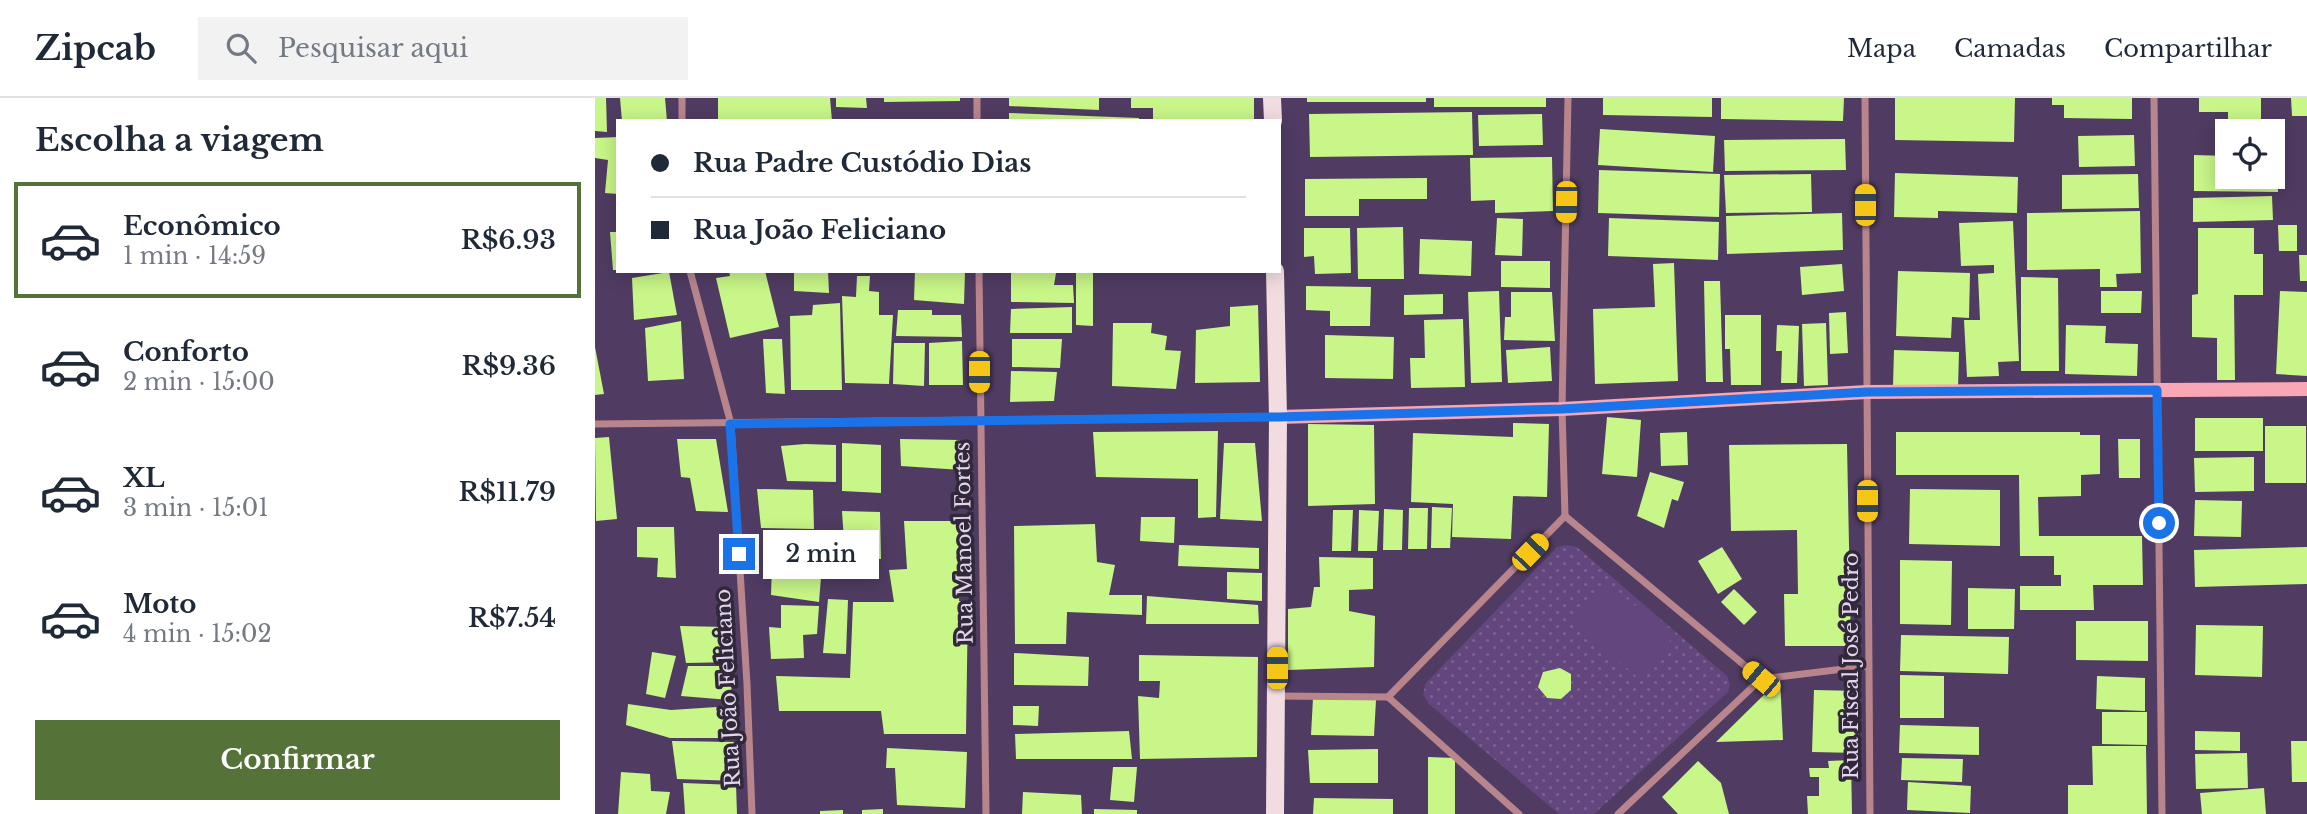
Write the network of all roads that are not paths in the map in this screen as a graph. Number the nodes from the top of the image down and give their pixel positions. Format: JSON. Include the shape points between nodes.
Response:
{"nodes":[{"id":1,"x":682,"y":98,"type":"edge"},
{"id":2,"x":977,"y":98,"type":"edge"},
{"id":3,"x":1272,"y":98,"type":"edge"},
{"id":4,"x":1568,"y":98,"type":"edge"},
{"id":5,"x":1865,"y":98,"type":"edge"},
{"id":6,"x":2154,"y":98,"type":"edge"},
{"id":7,"x":682,"y":119,"type":"edge"},
{"id":8,"x":978,"y":119,"type":"edge"},
{"id":9,"x":1273,"y":119,"type":"edge"},
{"id":10,"x":691,"y":273,"type":"edge"},
{"id":11,"x":979,"y":273,"type":"edge"},
{"id":12,"x":1275,"y":273,"type":"edge"},
{"id":13,"x":2307,"y":388,"type":"edge"},
{"id":14,"x":2157,"y":390,"type":"junction"},
{"id":15,"x":1867,"y":392,"type":"junction"},
{"id":16,"x":1562,"y":409,"type":"junction"},
{"id":17,"x":1278,"y":417,"type":"junction"},
{"id":18,"x":980,"y":422,"type":"junction"},
{"id":19,"x":595,"y":424,"type":"edge"},
{"id":20,"x":730,"y":424,"type":"junction"},
{"id":21,"x":1565,"y":516,"type":"junction"},
{"id":22,"x":1868,"y":666,"type":"junction"},
{"id":23,"x":1761,"y":679,"type":"junction"},
{"id":24,"x":1277,"y":696,"type":"junction"},
{"id":25,"x":1388,"y":697,"type":"junction"},
{"id":26,"x":752,"y":814,"type":"edge"},
{"id":27,"x":986,"y":814,"type":"edge"},
{"id":28,"x":1275,"y":814,"type":"edge"},
{"id":29,"x":1519,"y":814,"type":"edge"},
{"id":30,"x":1618,"y":814,"type":"edge"},
{"id":31,"x":1870,"y":814,"type":"edge"},
{"id":32,"x":2162,"y":814,"type":"edge"}],
"edges":[{"from":1,"to":7,"type":"street"},
{"from":2,"to":8,"type":"street"},
{"from":3,"to":9,"type":"main road"},
{"from":4,"to":16,"type":"street"},
{"from":5,"to":15,"type":"street","name":"Rua Fiscal José Pedro"},
{"from":6,"to":14,"type":"street"},
{"from":10,"to":20,"type":"street","name":"Rua João Feliciano"},
{"from":11,"to":18,"type":"street","name":"Rua Manoel Fortes"},
{"from":12,"to":17,"type":"main road"},
{"from":13,"to":14,"type":"main road"},
{"from":14,"to":15,"type":"main road"},
{"from":14,"to":32,"type":"street"},
{"from":15,"to":16,"type":"main road"},
{"from":15,"to":22,"type":"street","name":"Rua Fiscal José Pedro"},
{"from":16,"to":17,"type":"main road"},
{"from":16,"to":21,"type":"street"},
{"from":17,"to":18,"type":"street"},
{"from":17,"to":24,"type":"main road"},
{"from":18,"to":20,"type":"street"},
{"from":18,"to":27,"type":"street","name":"Rua Manoel Fortes"},
{"from":19,"to":20,"type":"street"},
{"from":20,"to":26,"type":"street","name":"Rua João Feliciano"},
{"from":21,"to":23,"type":"street"},
{"from":21,"to":25,"type":"street"},
{"from":22,"to":23,"type":"street"},
{"from":22,"to":31,"type":"street","name":"Rua Fiscal José Pedro"},
{"from":23,"to":30,"type":"street"},
{"from":24,"to":25,"type":"street"},
{"from":24,"to":28,"type":"main road"},
{"from":25,"to":29,"type":"street"}]}
